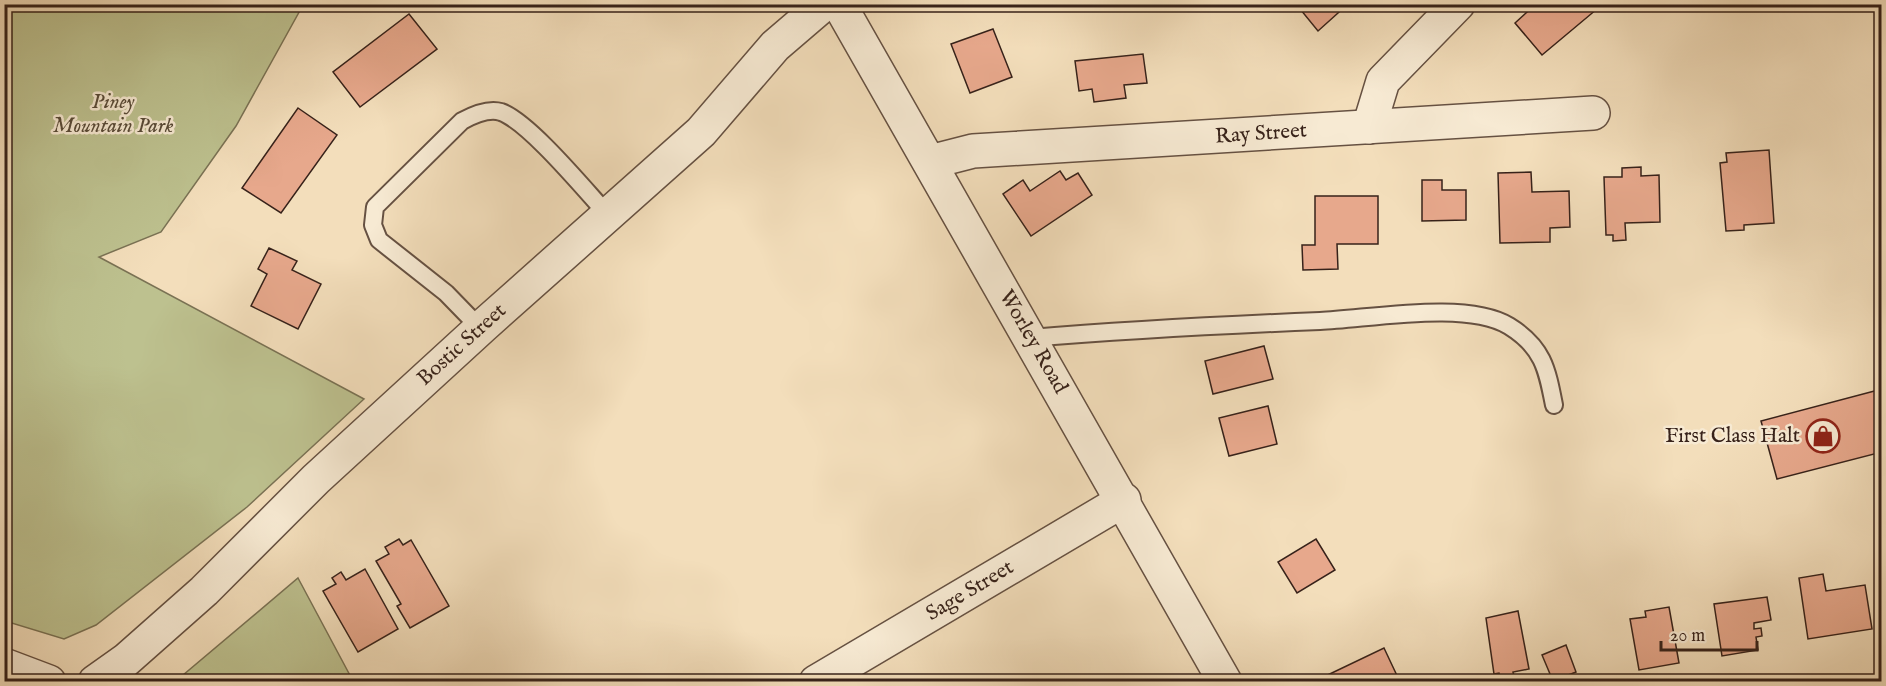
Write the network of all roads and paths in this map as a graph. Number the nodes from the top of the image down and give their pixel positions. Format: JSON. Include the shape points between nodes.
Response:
{"nodes":[{"id":1,"x":824,"y":4,"type":"edge"},
{"id":2,"x":839,"y":4,"type":"edge"},
{"id":3,"x":1458,"y":4,"type":"edge"},
{"id":4,"x":1593,"y":113,"type":"dead end"},
{"id":5,"x":1369,"y":127,"type":"junction"},
{"id":6,"x":930,"y":162,"type":"junction"},
{"id":7,"x":608,"y":215,"type":"junction"},
{"id":8,"x":480,"y":328,"type":"junction"},
{"id":9,"x":1031,"y":338,"type":"junction"},
{"id":10,"x":1554,"y":405,"type":"dead end"},
{"id":11,"x":1124,"y":500,"type":"junction"},
{"id":12,"x":4,"y":665,"type":"edge"},
{"id":13,"x":49,"y":681,"type":"edge"},
{"id":14,"x":95,"y":681,"type":"edge"},
{"id":15,"x":816,"y":681,"type":"edge"},
{"id":16,"x":1225,"y":681,"type":"edge"}],
"edges":[{"from":1,"to":7,"type":"street","name":"Bostic Street","via":[[775,46],[701,132]]},
{"from":2,"to":6,"type":"street","name":"Worley Road"},
{"from":3,"to":5,"type":"street","via":[[1383,81]]},
{"from":4,"to":5,"type":"street","name":"Ray Street"},
{"from":5,"to":6,"type":"street","name":"Ray Street","via":[[973,151]]},
{"from":6,"to":9,"type":"street","name":"Worley Road"},
{"from":7,"to":8,"type":"street","name":"Bostic Street"},
{"from":7,"to":8,"type":"lane","via":[[519,121],[499,111],[478,113],[462,121],[375,207],[373,225],[390,251],[446,293]]},
{"from":8,"to":14,"type":"street","name":"Bostic Street","via":[[316,479],[204,591],[126,660]]},
{"from":9,"to":10,"type":"lane","via":[[1408,314],[1482,317],[1508,326],[1532,346],[1546,366]]},
{"from":9,"to":11,"type":"street","name":"Worley Road"},
{"from":11,"to":15,"type":"street","name":"Sage Street"},
{"from":11,"to":16,"type":"street","name":"Worley Road"},
{"from":12,"to":13,"type":"street"}]}
